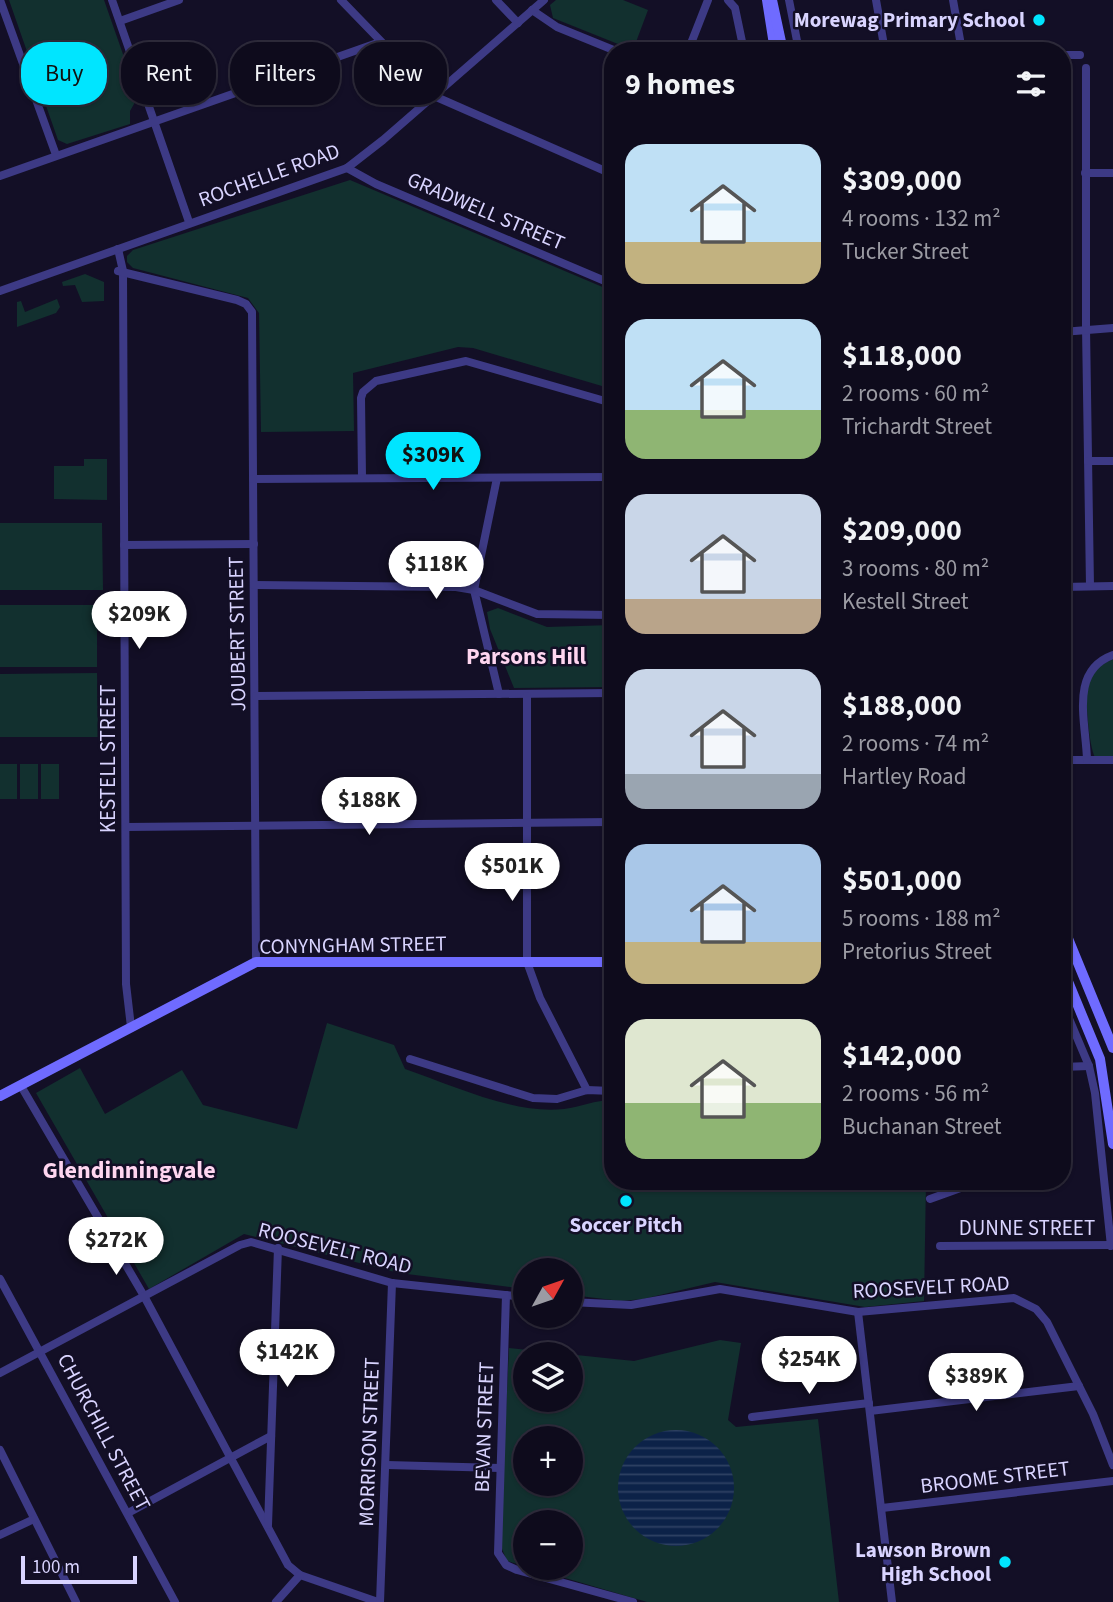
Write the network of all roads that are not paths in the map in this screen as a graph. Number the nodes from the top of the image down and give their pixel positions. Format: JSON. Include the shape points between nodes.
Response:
{"nodes":[{"id":1,"x":0,"y":0,"type":"edge"},
{"id":2,"x":112,"y":0,"type":"edge"},
{"id":3,"x":179,"y":0,"type":"edge"},
{"id":4,"x":341,"y":0,"type":"edge"},
{"id":5,"x":496,"y":0,"type":"edge"},
{"id":6,"x":544,"y":0,"type":"edge"},
{"id":7,"x":708,"y":0,"type":"edge"},
{"id":8,"x":728,"y":0,"type":"edge"},
{"id":9,"x":769,"y":0,"type":"edge"},
{"id":10,"x":789,"y":0,"type":"edge"},
{"id":11,"x":876,"y":0,"type":"edge"},
{"id":12,"x":953,"y":0,"type":"edge"},
{"id":13,"x":532,"y":10,"type":"junction"},
{"id":14,"x":120,"y":21,"type":"junction"},
{"id":15,"x":518,"y":23,"type":"junction"},
{"id":16,"x":380,"y":41,"type":"joint"},
{"id":17,"x":692,"y":42,"type":"edge"},
{"id":18,"x":742,"y":42,"type":"edge"},
{"id":19,"x":774,"y":42,"type":"edge"},
{"id":20,"x":781,"y":42,"type":"edge"},
{"id":21,"x":797,"y":42,"type":"edge"},
{"id":22,"x":884,"y":42,"type":"edge"},
{"id":23,"x":960,"y":42,"type":"edge"},
{"id":24,"x":604,"y":46,"type":"edge"},
{"id":25,"x":1071,"y":55,"type":"edge"},
{"id":26,"x":1080,"y":55,"type":"dead end"},
{"id":27,"x":1086,"y":68,"type":"dead end"},
{"id":28,"x":447,"y":85,"type":"edge"},
{"id":29,"x":447,"y":101,"type":"edge"},
{"id":30,"x":424,"y":105,"type":"edge"},
{"id":31,"x":155,"y":121,"type":"junction"},
{"id":32,"x":56,"y":155,"type":"junction"},
{"id":33,"x":347,"y":168,"type":"junction"},
{"id":34,"x":604,"y":170,"type":"edge"},
{"id":35,"x":1085,"y":173,"type":"junction"},
{"id":36,"x":1113,"y":173,"type":"edge"},
{"id":37,"x":0,"y":176,"type":"edge"},
{"id":38,"x":189,"y":222,"type":"junction"},
{"id":39,"x":115,"y":250,"type":"junction"},
{"id":40,"x":121,"y":274,"type":"junction"},
{"id":41,"x":604,"y":281,"type":"edge"},
{"id":42,"x":0,"y":291,"type":"edge"},
{"id":43,"x":1086,"y":328,"type":"junction"},
{"id":44,"x":1113,"y":328,"type":"edge"},
{"id":45,"x":1071,"y":330,"type":"edge"},
{"id":46,"x":604,"y":401,"type":"edge"},
{"id":47,"x":1088,"y":461,"type":"junction"},
{"id":48,"x":1113,"y":461,"type":"edge"},
{"id":49,"x":362,"y":477,"type":"junction"},
{"id":50,"x":604,"y":477,"type":"edge"},
{"id":51,"x":497,"y":478,"type":"junction"},
{"id":52,"x":253,"y":479,"type":"junction"},
{"id":53,"x":254,"y":544,"type":"junction"},
{"id":54,"x":124,"y":545,"type":"junction"},
{"id":55,"x":254,"y":585,"type":"junction"},
{"id":56,"x":1090,"y":586,"type":"junction"},
{"id":57,"x":1113,"y":586,"type":"edge"},
{"id":58,"x":1071,"y":587,"type":"edge"},
{"id":59,"x":474,"y":590,"type":"junction"},
{"id":60,"x":604,"y":615,"type":"edge"},
{"id":61,"x":1113,"y":655,"type":"edge"},
{"id":62,"x":604,"y":693,"type":"edge"},
{"id":63,"x":499,"y":694,"type":"junction"},
{"id":64,"x":527,"y":695,"type":"junction"},
{"id":65,"x":256,"y":696,"type":"junction"},
{"id":66,"x":1071,"y":760,"type":"edge"},
{"id":67,"x":1087,"y":760,"type":"junction"},
{"id":68,"x":1113,"y":760,"type":"edge"},
{"id":69,"x":525,"y":821,"type":"junction"},
{"id":70,"x":604,"y":822,"type":"edge"},
{"id":71,"x":255,"y":823,"type":"junction"},
{"id":72,"x":126,"y":827,"type":"junction"},
{"id":73,"x":1071,"y":944,"type":"edge"},
{"id":74,"x":1074,"y":950,"type":"junction"},
{"id":75,"x":1071,"y":951,"type":"edge"},
{"id":76,"x":256,"y":962,"type":"junction"},
{"id":77,"x":527,"y":962,"type":"junction"},
{"id":78,"x":604,"y":962,"type":"edge"},
{"id":79,"x":1071,"y":989,"type":"edge"},
{"id":80,"x":1071,"y":1023,"type":"edge"},
{"id":81,"x":131,"y":1027,"type":"junction"},
{"id":82,"x":1113,"y":1048,"type":"edge"},
{"id":83,"x":410,"y":1059,"type":"dead end"},
{"id":84,"x":1089,"y":1066,"type":"junction"},
{"id":85,"x":1071,"y":1067,"type":"edge"},
{"id":86,"x":21,"y":1086,"type":"junction"},
{"id":87,"x":587,"y":1090,"type":"junction"},
{"id":88,"x":604,"y":1091,"type":"edge"},
{"id":89,"x":0,"y":1096,"type":"edge"},
{"id":90,"x":1113,"y":1144,"type":"edge"},
{"id":91,"x":955,"y":1190,"type":"edge"},
{"id":92,"x":930,"y":1199,"type":"dead end"},
{"id":93,"x":940,"y":1246,"type":"dead end"},
{"id":94,"x":1112,"y":1246,"type":"edge"},
{"id":95,"x":278,"y":1248,"type":"junction"},
{"id":96,"x":0,"y":1279,"type":"edge"},
{"id":97,"x":392,"y":1283,"type":"junction"},
{"id":98,"x":506,"y":1295,"type":"junction"},
{"id":99,"x":144,"y":1296,"type":"junction"},
{"id":100,"x":513,"y":1296,"type":"edge"},
{"id":101,"x":583,"y":1303,"type":"edge"},
{"id":102,"x":858,"y":1312,"type":"junction"},
{"id":103,"x":41,"y":1351,"type":"junction"},
{"id":104,"x":0,"y":1373,"type":"edge"},
{"id":105,"x":1079,"y":1385,"type":"junction"},
{"id":106,"x":869,"y":1407,"type":"junction"},
{"id":107,"x":752,"y":1417,"type":"dead end"},
{"id":108,"x":271,"y":1436,"type":"junction"},
{"id":109,"x":0,"y":1450,"type":"edge"},
{"id":110,"x":230,"y":1458,"type":"junction"},
{"id":111,"x":387,"y":1465,"type":"junction"},
{"id":112,"x":1113,"y":1465,"type":"edge"},
{"id":113,"x":500,"y":1468,"type":"junction"},
{"id":114,"x":1113,"y":1481,"type":"edge"},
{"id":115,"x":882,"y":1508,"type":"junction"},
{"id":116,"x":128,"y":1513,"type":"junction"},
{"id":117,"x":34,"y":1519,"type":"junction"},
{"id":118,"x":267,"y":1528,"type":"junction"},
{"id":119,"x":0,"y":1535,"type":"edge"},
{"id":120,"x":300,"y":1574,"type":"junction"},
{"id":121,"x":76,"y":1602,"type":"edge"},
{"id":122,"x":175,"y":1602,"type":"edge"},
{"id":123,"x":276,"y":1602,"type":"edge"},
{"id":124,"x":379,"y":1602,"type":"edge"},
{"id":125,"x":633,"y":1602,"type":"edge"},
{"id":126,"x":892,"y":1602,"type":"edge"}],
"edges":[{"from":1,"to":32,"type":"street"},
{"from":2,"to":14,"type":"street"},
{"from":3,"to":14,"type":"street"},
{"from":4,"to":16,"type":"street"},
{"from":5,"to":15,"type":"street"},
{"from":6,"to":13,"type":"street","name":"ROCHELLE ROAD"},
{"from":7,"to":17,"type":"street"},
{"from":8,"to":18,"type":"street","via":[[735,8]]},
{"from":9,"to":19,"type":"street"},
{"from":9,"to":20,"type":"street"},
{"from":10,"to":21,"type":"street"},
{"from":11,"to":22,"type":"street"},
{"from":12,"to":23,"type":"street"},
{"from":13,"to":15,"type":"street","name":"ROCHELLE ROAD"},
{"from":13,"to":24,"type":"street","via":[[556,27]]},
{"from":14,"to":31,"type":"street"},
{"from":15,"to":28,"type":"street","name":"ROCHELLE ROAD"},
{"from":16,"to":31,"type":"street"},
{"from":25,"to":26,"type":"street"},
{"from":27,"to":35,"type":"street"},
{"from":29,"to":34,"type":"street"},
{"from":30,"to":33,"type":"street","name":"ROCHELLE ROAD"},
{"from":31,"to":32,"type":"street"},
{"from":31,"to":38,"type":"street"},
{"from":32,"to":37,"type":"street"},
{"from":33,"to":38,"type":"street","name":"ROCHELLE ROAD"},
{"from":33,"to":41,"type":"street","name":"GRADWELL STREET"},
{"from":35,"to":36,"type":"street"},
{"from":35,"to":43,"type":"street"},
{"from":38,"to":39,"type":"street","name":"ROCHELLE ROAD"},
{"from":39,"to":40,"type":"street","name":"KESTELL STREET"},
{"from":39,"to":42,"type":"street","name":"ROCHELLE ROAD"},
{"from":40,"to":52,"type":"street","name":"JOUBERT STREET","via":[[249,306],[253,316]]},
{"from":40,"to":54,"type":"street","name":"KESTELL STREET"},
{"from":43,"to":44,"type":"street"},
{"from":43,"to":45,"type":"street"},
{"from":43,"to":47,"type":"street"},
{"from":46,"to":49,"type":"street","via":[[466,360],[376,381],[361,398]]},
{"from":47,"to":48,"type":"street"},
{"from":47,"to":56,"type":"street"},
{"from":49,"to":51,"type":"street"},
{"from":49,"to":52,"type":"street"},
{"from":50,"to":51,"type":"street"},
{"from":51,"to":59,"type":"street"},
{"from":52,"to":53,"type":"street","name":"JOUBERT STREET"},
{"from":53,"to":54,"type":"street"},
{"from":53,"to":55,"type":"street","name":"JOUBERT STREET"},
{"from":54,"to":72,"type":"street","name":"KESTELL STREET"},
{"from":55,"to":59,"type":"street"},
{"from":55,"to":65,"type":"street","name":"JOUBERT STREET"},
{"from":56,"to":57,"type":"street"},
{"from":56,"to":58,"type":"street"},
{"from":59,"to":60,"type":"street","via":[[537,614]]},
{"from":59,"to":63,"type":"street"},
{"from":61,"to":67,"type":"street","via":[[1096,663],[1085,679]]},
{"from":62,"to":64,"type":"street"},
{"from":63,"to":64,"type":"street"},
{"from":63,"to":65,"type":"street"},
{"from":64,"to":69,"type":"street"},
{"from":65,"to":71,"type":"street","name":"JOUBERT STREET"},
{"from":66,"to":67,"type":"street"},
{"from":67,"to":68,"type":"street"},
{"from":69,"to":70,"type":"street"},
{"from":69,"to":71,"type":"street"},
{"from":69,"to":77,"type":"street"},
{"from":71,"to":72,"type":"street"},
{"from":71,"to":76,"type":"street","name":"JOUBERT STREET"},
{"from":72,"to":81,"type":"street","name":"KESTELL STREET","via":[[126,984]]},
{"from":73,"to":74,"type":"street"},
{"from":74,"to":75,"type":"street"},
{"from":74,"to":82,"type":"street"},
{"from":76,"to":77,"type":"street","name":"CONYNGHAM STREET"},
{"from":76,"to":81,"type":"street","name":"CONYNGHAM STREET"},
{"from":77,"to":78,"type":"street","name":"CONYNGHAM STREET"},
{"from":77,"to":87,"type":"street","via":[[540,998]]},
{"from":79,"to":90,"type":"street","via":[[1100,1059]]},
{"from":80,"to":84,"type":"street"},
{"from":81,"to":86,"type":"street","name":"CONYNGHAM STREET"},
{"from":83,"to":87,"type":"street","via":[[533,1098],[557,1099]]},
{"from":84,"to":85,"type":"street"},
{"from":84,"to":94,"type":"street"},
{"from":86,"to":89,"type":"street","name":"CONYNGHAM STREET"},
{"from":86,"to":99,"type":"street"},
{"from":87,"to":88,"type":"street"},
{"from":91,"to":92,"type":"street"},
{"from":93,"to":94,"type":"street","name":"DUNNE STREET"},
{"from":95,"to":97,"type":"street","name":"ROOSEVELT ROAD"},
{"from":95,"to":99,"type":"street","name":"ROOSEVELT ROAD","via":[[257,1242],[240,1245]]},
{"from":95,"to":108,"type":"street"},
{"from":96,"to":103,"type":"street","name":"CHURCHILL STREET"},
{"from":97,"to":98,"type":"street","name":"ROOSEVELT ROAD"},
{"from":97,"to":111,"type":"street","name":"MORRISON STREET"},
{"from":98,"to":100,"type":"street","name":"ROOSEVELT ROAD"},
{"from":98,"to":113,"type":"street","name":"BEVAN STREET"},
{"from":99,"to":103,"type":"street","name":"ROOSEVELT ROAD"},
{"from":99,"to":110,"type":"street"},
{"from":101,"to":102,"type":"street","name":"ROOSEVELT ROAD","via":[[631,1305],[720,1289]]},
{"from":102,"to":105,"type":"street","name":"ROOSEVELT ROAD","via":[[1014,1298],[1042,1315]]},
{"from":102,"to":106,"type":"street"},
{"from":103,"to":104,"type":"street","name":"ROOSEVELT ROAD"},
{"from":103,"to":116,"type":"street","name":"CHURCHILL STREET"},
{"from":105,"to":106,"type":"street"},
{"from":105,"to":112,"type":"street","name":"ROOSEVELT ROAD"},
{"from":106,"to":107,"type":"street"},
{"from":106,"to":115,"type":"street"},
{"from":108,"to":110,"type":"street"},
{"from":108,"to":118,"type":"street"},
{"from":109,"to":117,"type":"street"},
{"from":110,"to":116,"type":"street"},
{"from":110,"to":118,"type":"street"},
{"from":111,"to":113,"type":"street"},
{"from":111,"to":124,"type":"street","name":"MORRISON STREET"},
{"from":113,"to":125,"type":"street","name":"BEVAN STREET","via":[[496,1547],[501,1559],[517,1570]]},
{"from":114,"to":115,"type":"street","name":"BROOME STREET"},
{"from":115,"to":126,"type":"street"},
{"from":116,"to":122,"type":"street","name":"CHURCHILL STREET"},
{"from":117,"to":119,"type":"street"},
{"from":117,"to":121,"type":"street"},
{"from":118,"to":120,"type":"street","via":[[288,1564]]},
{"from":120,"to":123,"type":"street"},
{"from":120,"to":124,"type":"street"}]}
